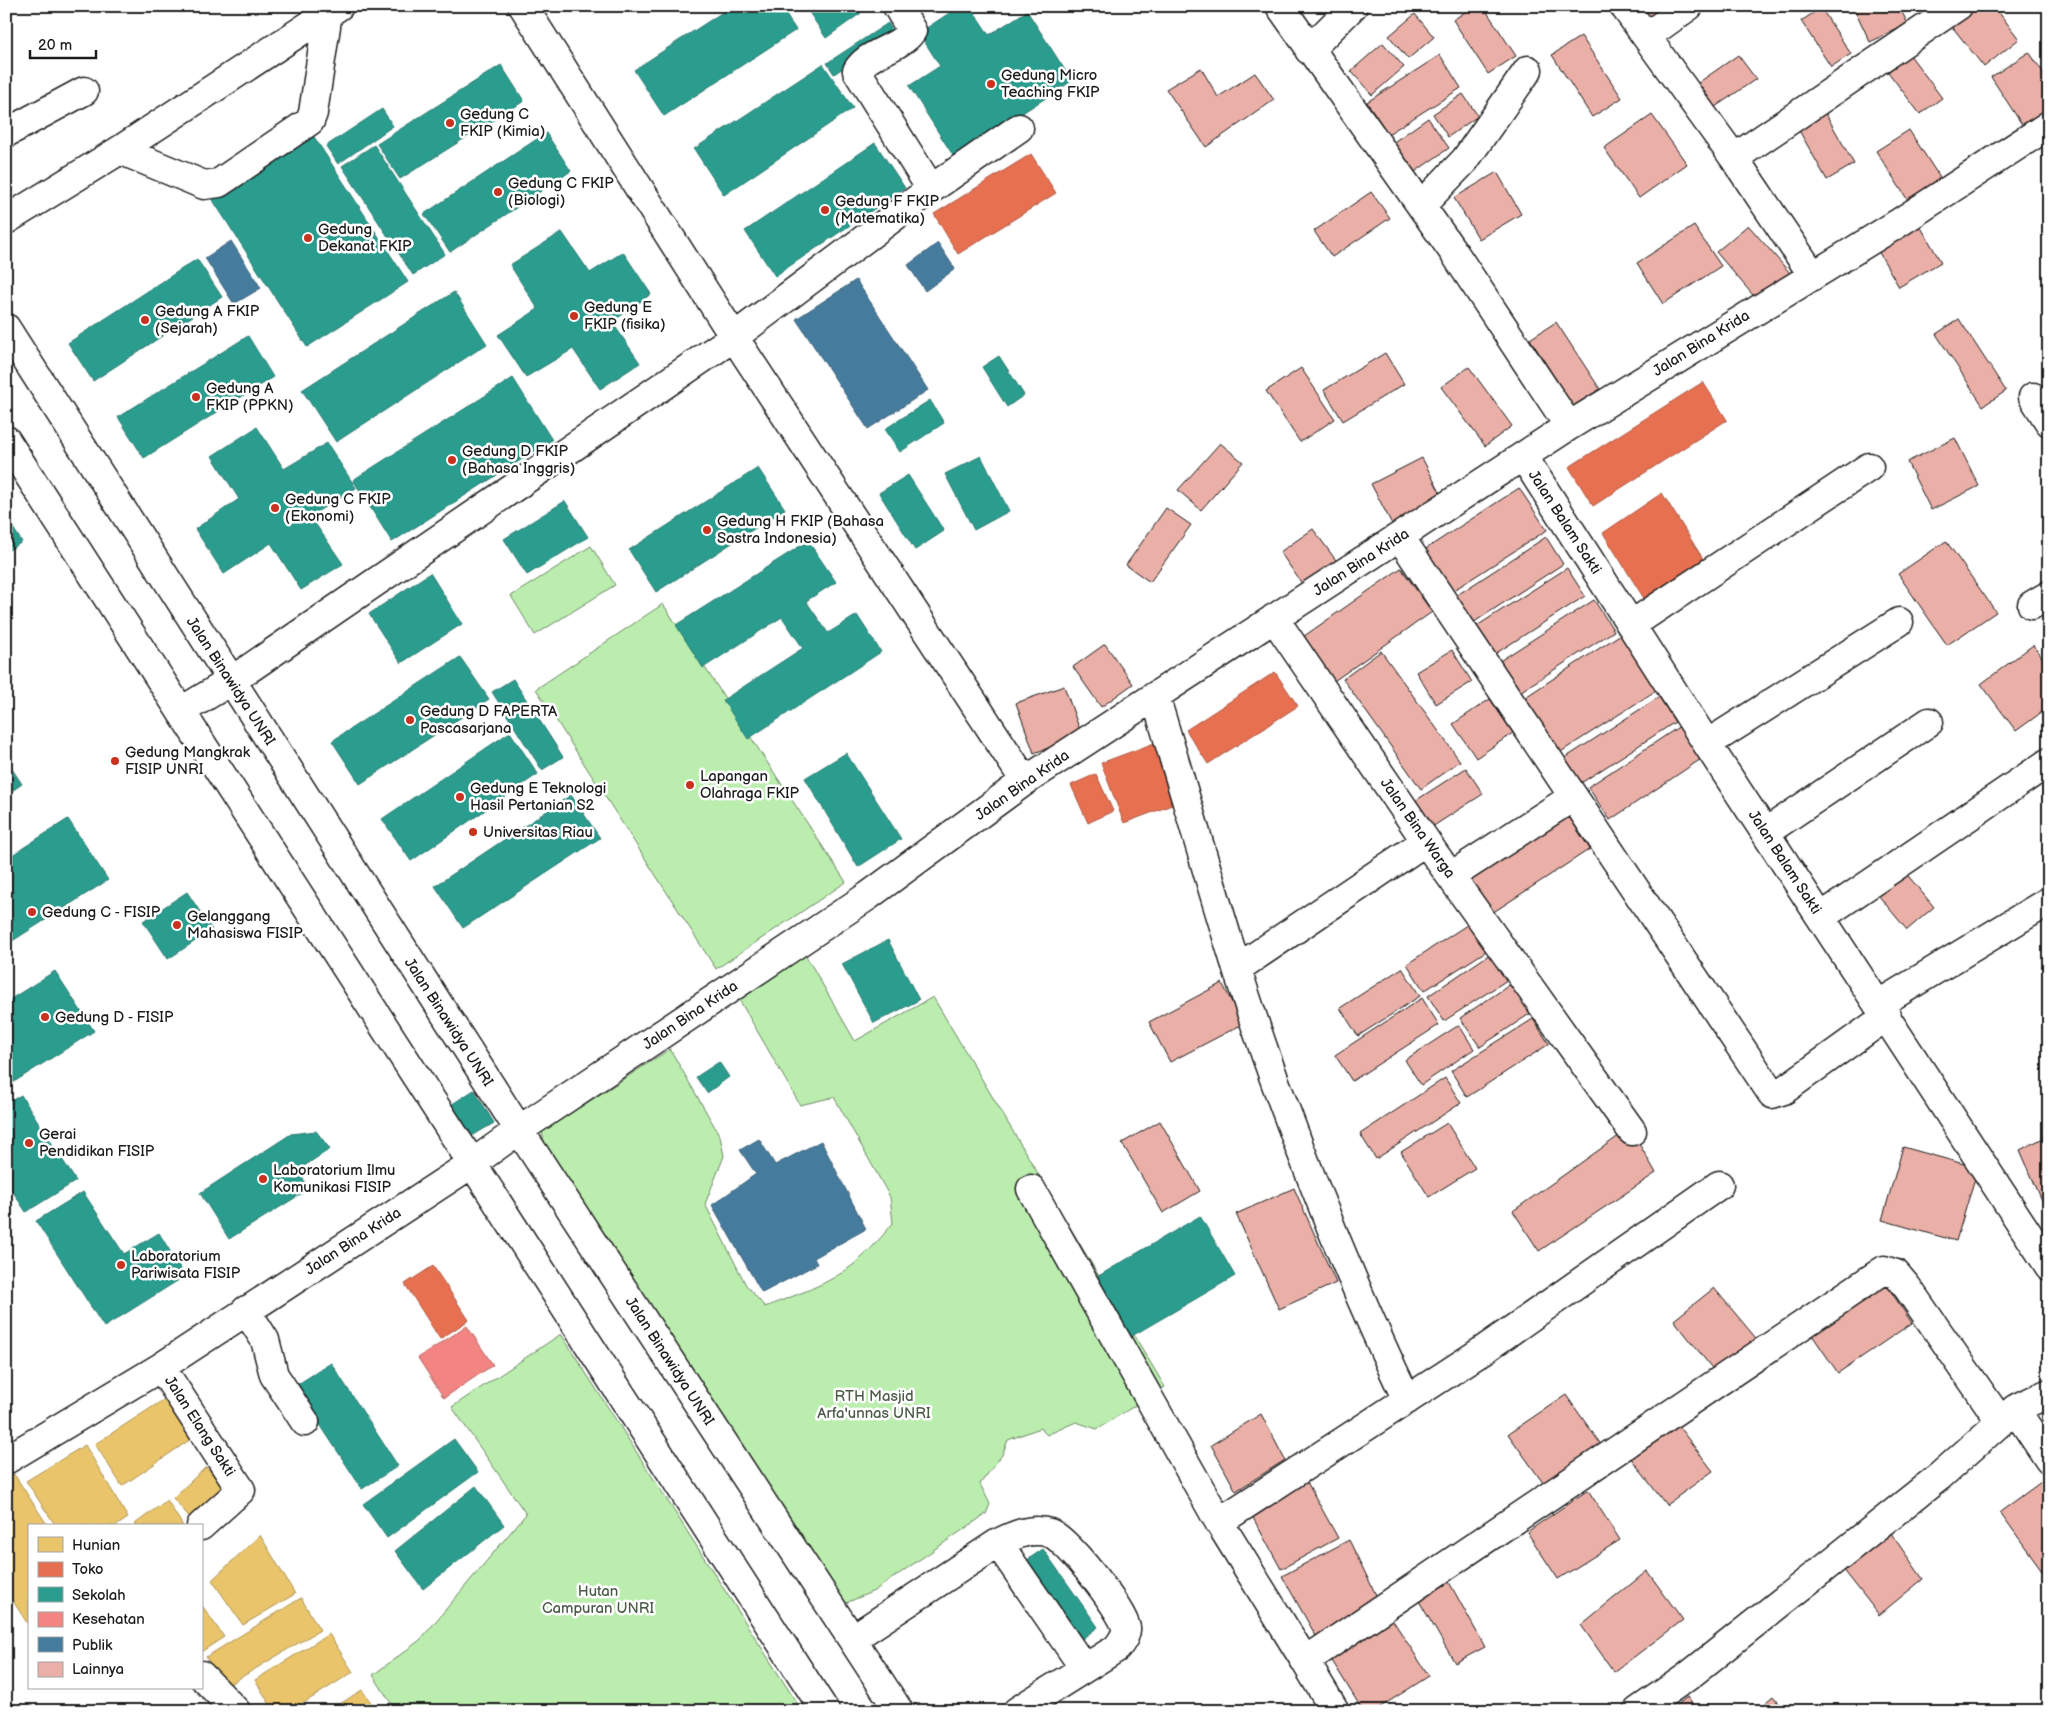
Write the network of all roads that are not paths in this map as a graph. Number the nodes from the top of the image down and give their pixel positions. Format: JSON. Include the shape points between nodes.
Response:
{"nodes":[{"id":1,"x":523,"y":6,"type":"edge"},
{"id":2,"x":897,"y":6,"type":"edge"},
{"id":3,"x":1280,"y":6,"type":"edge"},
{"id":4,"x":1353,"y":6,"type":"edge"},
{"id":5,"x":1624,"y":6,"type":"edge"},
{"id":6,"x":1689,"y":6,"type":"edge"},
{"id":7,"x":1958,"y":6,"type":"edge"},
{"id":8,"x":322,"y":14,"type":"edge"},
{"id":9,"x":1647,"y":36,"type":"junction"},
{"id":10,"x":1310,"y":50,"type":"junction"},
{"id":11,"x":1528,"y":70,"type":"dead end"},
{"id":12,"x":84,"y":90,"type":"dead end"},
{"id":13,"x":2049,"y":124,"type":"edge"},
{"id":14,"x":1019,"y":128,"type":"dead end"},
{"id":15,"x":6,"y":133,"type":"edge"},
{"id":16,"x":120,"y":150,"type":"junction"},
{"id":17,"x":1734,"y":158,"type":"junction"},
{"id":18,"x":931,"y":189,"type":"junction"},
{"id":19,"x":1421,"y":206,"type":"junction"},
{"id":20,"x":8,"y":214,"type":"edge"},
{"id":21,"x":1812,"y":274,"type":"junction"},
{"id":22,"x":6,"y":328,"type":"edge"},
{"id":23,"x":734,"y":337,"type":"junction"},
{"id":24,"x":2033,"y":397,"type":"dead end"},
{"id":25,"x":2049,"y":422,"type":"edge"},
{"id":26,"x":1569,"y":426,"type":"junction"},
{"id":27,"x":6,"y":440,"type":"edge"},
{"id":28,"x":1523,"y":456,"type":"junction"},
{"id":29,"x":1869,"y":467,"type":"dead end"},
{"id":30,"x":1400,"y":537,"type":"junction"},
{"id":31,"x":1274,"y":618,"type":"junction"},
{"id":32,"x":1899,"y":622,"type":"dead end"},
{"id":33,"x":1631,"y":625,"type":"junction"},
{"id":34,"x":230,"y":681,"type":"junction"},
{"id":35,"x":1156,"y":696,"type":"junction"},
{"id":36,"x":181,"y":710,"type":"junction"},
{"id":37,"x":1928,"y":722,"type":"dead end"},
{"id":38,"x":1707,"y":744,"type":"junction"},
{"id":39,"x":2049,"y":762,"type":"edge"},
{"id":40,"x":1025,"y":781,"type":"junction"},
{"id":41,"x":1573,"y":797,"type":"junction"},
{"id":42,"x":1766,"y":832,"type":"junction"},
{"id":43,"x":1426,"y":840,"type":"junction"},
{"id":44,"x":1451,"y":876,"type":"junction"},
{"id":45,"x":2049,"y":901,"type":"edge"},
{"id":46,"x":1821,"y":917,"type":"junction"},
{"id":47,"x":1238,"y":968,"type":"junction"},
{"id":48,"x":1883,"y":1010,"type":"junction"},
{"id":49,"x":519,"y":1130,"type":"junction"},
{"id":50,"x":1632,"y":1130,"type":"dead end"},
{"id":51,"x":473,"y":1163,"type":"junction"},
{"id":52,"x":1720,"y":1185,"type":"dead end"},
{"id":53,"x":1032,"y":1189,"type":"dead end"},
{"id":54,"x":2049,"y":1266,"type":"edge"},
{"id":55,"x":246,"y":1310,"type":"junction"},
{"id":56,"x":161,"y":1367,"type":"junction"},
{"id":57,"x":2049,"y":1393,"type":"edge"},
{"id":58,"x":1407,"y":1400,"type":"junction"},
{"id":59,"x":2008,"y":1416,"type":"junction"},
{"id":60,"x":305,"y":1422,"type":"dead end"},
{"id":61,"x":6,"y":1460,"type":"edge"},
{"id":62,"x":2049,"y":1460,"type":"edge"},
{"id":63,"x":1219,"y":1522,"type":"junction"},
{"id":64,"x":202,"y":1525,"type":"edge"},
{"id":65,"x":998,"y":1543,"type":"junction"},
{"id":66,"x":852,"y":1639,"type":"junction"},
{"id":67,"x":1304,"y":1661,"type":"junction"},
{"id":68,"x":1084,"y":1668,"type":"junction"},
{"id":69,"x":202,"y":1676,"type":"edge"},
{"id":70,"x":1030,"y":1708,"type":"edge"},
{"id":71,"x":236,"y":1711,"type":"edge"},
{"id":72,"x":824,"y":1711,"type":"edge"},
{"id":73,"x":899,"y":1711,"type":"edge"},
{"id":74,"x":1334,"y":1711,"type":"edge"},
{"id":75,"x":1638,"y":1711,"type":"edge"}],
"edges":[{"from":1,"to":23,"type":"street"},
{"from":2,"to":18,"type":"street","via":[[912,31],[858,71]]},
{"from":3,"to":10,"type":"street"},
{"from":4,"to":10,"type":"street"},
{"from":5,"to":9,"type":"street"},
{"from":6,"to":9,"type":"street"},
{"from":7,"to":17,"type":"street"},
{"from":8,"to":16,"type":"street"},
{"from":8,"to":16,"type":"street","via":[[310,121],[219,183],[204,185]]},
{"from":9,"to":17,"type":"street"},
{"from":10,"to":19,"type":"street"},
{"from":11,"to":19,"type":"street","via":[[1465,160]]},
{"from":12,"to":15,"type":"street"},
{"from":13,"to":21,"type":"street","name":"Jalan Bina Krida","via":[[1897,224]]},
{"from":14,"to":18,"type":"street"},
{"from":16,"to":20,"type":"street"},
{"from":17,"to":21,"type":"street"},
{"from":18,"to":23,"type":"street"},
{"from":19,"to":26,"type":"street"},
{"from":21,"to":26,"type":"street","name":"Jalan Bina Krida"},
{"from":22,"to":34,"type":"street","name":"Jalan Binawidya UNRI"},
{"from":23,"to":34,"type":"street"},
{"from":23,"to":40,"type":"street"},
{"from":24,"to":25,"type":"street"},
{"from":26,"to":28,"type":"street","name":"Jalan Bina Krida"},
{"from":27,"to":36,"type":"street"},
{"from":28,"to":30,"type":"street","name":"Jalan Bina Krida"},
{"from":28,"to":33,"type":"street","name":"Jalan Balam Sakti"},
{"from":29,"to":33,"type":"street"},
{"from":30,"to":31,"type":"street","name":"Jalan Bina Krida"},
{"from":30,"to":41,"type":"street"},
{"from":31,"to":35,"type":"street","name":"Jalan Bina Krida"},
{"from":31,"to":43,"type":"street","name":"Jalan Bina Warga"},
{"from":32,"to":38,"type":"street"},
{"from":33,"to":38,"type":"street","name":"Jalan Balam Sakti"},
{"from":34,"to":36,"type":"street"},
{"from":34,"to":49,"type":"street","name":"Jalan Binawidya UNRI"},
{"from":35,"to":40,"type":"street","name":"Jalan Bina Krida"},
{"from":35,"to":47,"type":"street"},
{"from":36,"to":51,"type":"street"},
{"from":37,"to":42,"type":"street"},
{"from":38,"to":42,"type":"street","name":"Jalan Balam Sakti"},
{"from":39,"to":46,"type":"street"},
{"from":40,"to":49,"type":"street","name":"Jalan Bina Krida","via":[[868,896]]},
{"from":41,"to":44,"type":"street"},
{"from":41,"to":48,"type":"street","via":[[1772,1094],[1784,1090]]},
{"from":42,"to":46,"type":"street","name":"Jalan Balam Sakti"},
{"from":43,"to":44,"type":"street","name":"Jalan Bina Warga"},
{"from":43,"to":47,"type":"street"},
{"from":44,"to":50,"type":"street","name":"Jalan Bina Warga"},
{"from":45,"to":48,"type":"street"},
{"from":46,"to":48,"type":"street","name":"Jalan Balam Sakti"},
{"from":47,"to":58,"type":"street","via":[[1282,1102],[1363,1307]]},
{"from":48,"to":54,"type":"street","name":"Jalan Balam Sakti"},
{"from":49,"to":51,"type":"street","name":"Jalan Bina Krida"},
{"from":49,"to":66,"type":"street","name":"Jalan Binawidya UNRI"},
{"from":51,"to":55,"type":"street","name":"Jalan Bina Krida"},
{"from":51,"to":72,"type":"street"},
{"from":52,"to":58,"type":"street"},
{"from":53,"to":63,"type":"street"},
{"from":55,"to":56,"type":"street","name":"Jalan Bina Krida"},
{"from":55,"to":60,"type":"street","via":[[265,1340],[274,1375]]},
{"from":56,"to":61,"type":"street","name":"Jalan Bina Krida"},
{"from":56,"to":64,"type":"street","name":"Jalan Elang Sakti","via":[[241,1490]]},
{"from":57,"to":59,"type":"street"},
{"from":58,"to":63,"type":"street"},
{"from":59,"to":62,"type":"street"},
{"from":59,"to":67,"type":"street","via":[[1902,1281],[1890,1270],[1884,1270]]},
{"from":59,"to":75,"type":"street","via":[[1940,1476],[1687,1677]]},
{"from":63,"to":67,"type":"street"},
{"from":65,"to":66,"type":"street"},
{"from":65,"to":68,"type":"street"},
{"from":65,"to":68,"type":"street","via":[[1030,1531],[1049,1532],[1060,1537],[1119,1612],[1126,1630],[1124,1638],[1116,1648]]},
{"from":66,"to":73,"type":"street","name":"Jalan Binawidya UNRI"},
{"from":67,"to":74,"type":"street"},
{"from":68,"to":70,"type":"street"},
{"from":69,"to":71,"type":"street"}]}
